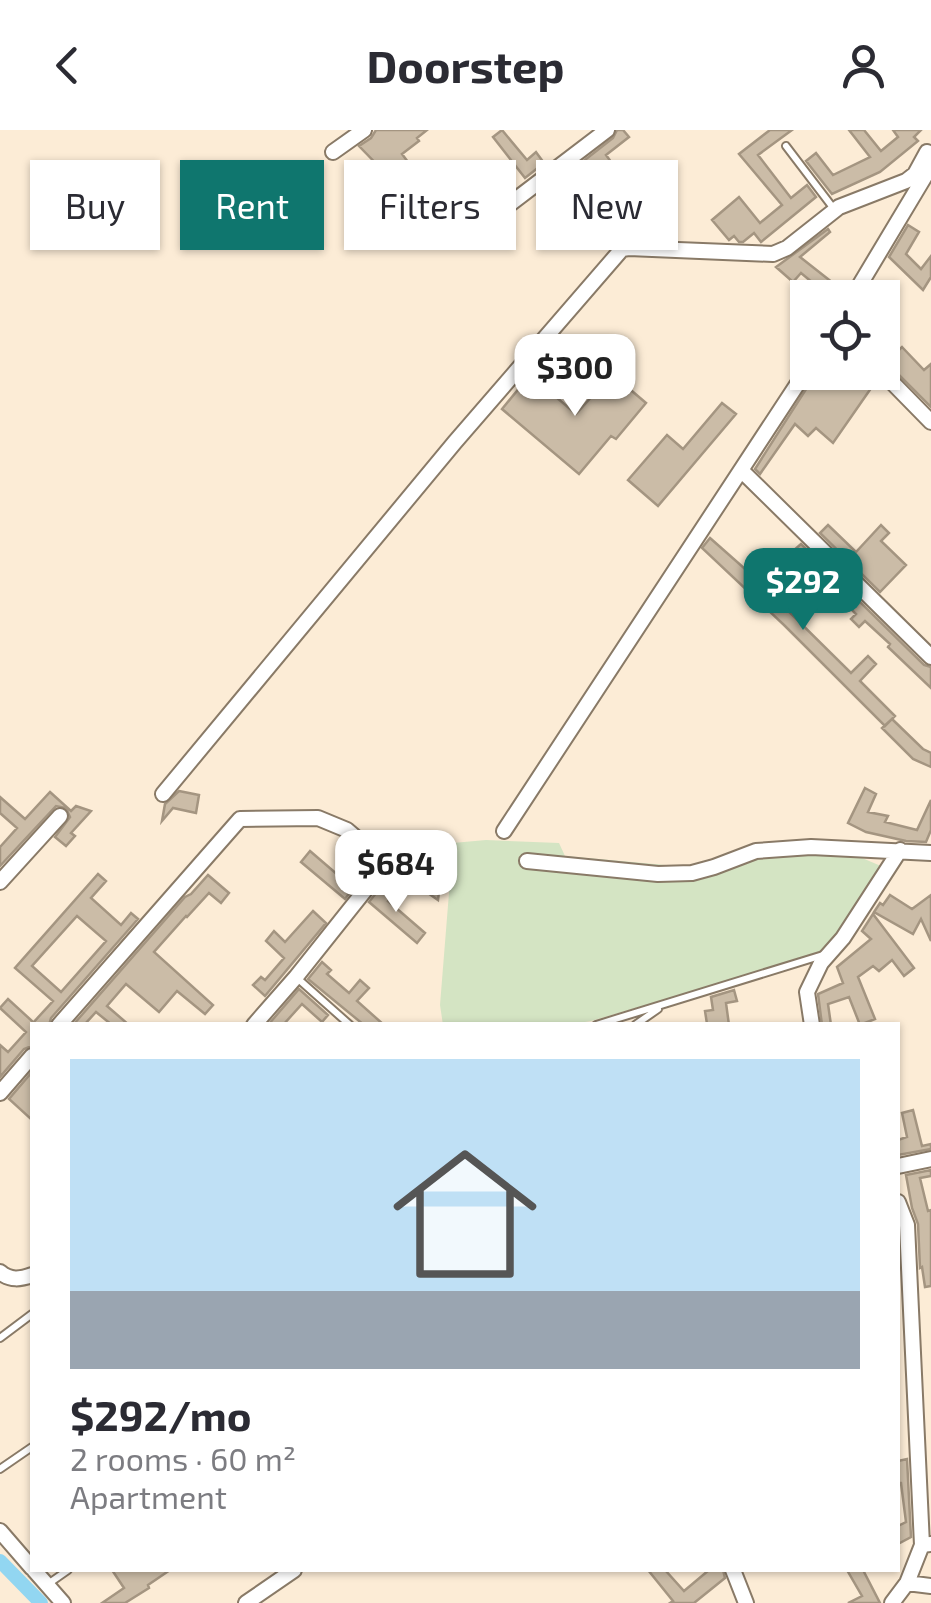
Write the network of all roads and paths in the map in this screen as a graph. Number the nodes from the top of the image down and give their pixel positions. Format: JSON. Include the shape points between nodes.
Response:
{"nodes":[{"id":1,"x":364,"y":130,"type":"edge"},
{"id":2,"x":607,"y":130,"type":"edge"},
{"id":3,"x":786,"y":146,"type":"dead end"},
{"id":4,"x":333,"y":152,"type":"dead end"},
{"id":5,"x":930,"y":156,"type":"edge"},
{"id":6,"x":516,"y":199,"type":"edge"},
{"id":7,"x":835,"y":210,"type":"junction"},
{"id":8,"x":862,"y":280,"type":"edge"},
{"id":9,"x":794,"y":390,"type":"edge"},
{"id":10,"x":900,"y":390,"type":"edge"},
{"id":11,"x":931,"y":422,"type":"edge"},
{"id":12,"x":742,"y":471,"type":"junction"},
{"id":13,"x":931,"y":657,"type":"edge"},
{"id":14,"x":163,"y":794,"type":"dead end"},
{"id":15,"x":60,"y":816,"type":"dead end"},
{"id":16,"x":504,"y":832,"type":"dead end"},
{"id":17,"x":900,"y":850,"type":"junction"},
{"id":18,"x":931,"y":853,"type":"edge"},
{"id":19,"x":527,"y":861,"type":"dead end"},
{"id":20,"x":0,"y":882,"type":"edge"},
{"id":21,"x":829,"y":954,"type":"junction"},
{"id":22,"x":296,"y":977,"type":"junction"},
{"id":23,"x":666,"y":1003,"type":"junction"},
{"id":24,"x":62,"y":1022,"type":"edge"},
{"id":25,"x":257,"y":1022,"type":"edge"},
{"id":26,"x":347,"y":1022,"type":"edge"},
{"id":27,"x":606,"y":1022,"type":"edge"},
{"id":28,"x":639,"y":1022,"type":"edge"},
{"id":29,"x":812,"y":1022,"type":"edge"},
{"id":30,"x":30,"y":1058,"type":"edge"},
{"id":31,"x":0,"y":1092,"type":"edge"},
{"id":32,"x":931,"y":1159,"type":"edge"},
{"id":33,"x":900,"y":1166,"type":"edge"},
{"id":34,"x":900,"y":1208,"type":"edge"},
{"id":35,"x":0,"y":1272,"type":"edge"},
{"id":36,"x":30,"y":1276,"type":"edge"},
{"id":37,"x":30,"y":1316,"type":"edge"},
{"id":38,"x":905,"y":1328,"type":"edge"},
{"id":39,"x":0,"y":1338,"type":"edge"},
{"id":40,"x":30,"y":1447,"type":"edge"},
{"id":41,"x":0,"y":1469,"type":"edge"},
{"id":42,"x":0,"y":1531,"type":"edge"},
{"id":43,"x":927,"y":1544,"type":"edge"},
{"id":44,"x":30,"y":1566,"type":"edge"},
{"id":45,"x":36,"y":1572,"type":"edge"},
{"id":46,"x":65,"y":1572,"type":"edge"},
{"id":47,"x":291,"y":1572,"type":"edge"},
{"id":48,"x":735,"y":1572,"type":"edge"},
{"id":49,"x":907,"y":1583,"type":"junction"},
{"id":50,"x":47,"y":1585,"type":"junction"},
{"id":51,"x":931,"y":1586,"type":"edge"},
{"id":52,"x":63,"y":1603,"type":"edge"},
{"id":53,"x":246,"y":1603,"type":"edge"},
{"id":54,"x":746,"y":1603,"type":"edge"},
{"id":55,"x":892,"y":1603,"type":"edge"}],
"edges":[{"from":1,"to":4,"type":"street"},
{"from":2,"to":6,"type":"street"},
{"from":3,"to":7,"type":"lane"},
{"from":5,"to":7,"type":"street","via":[[906,181]]},
{"from":5,"to":8,"type":"street"},
{"from":7,"to":14,"type":"street","via":[[773,254],[622,250]]},
{"from":9,"to":12,"type":"street"},
{"from":10,"to":11,"type":"street"},
{"from":12,"to":13,"type":"street"},
{"from":12,"to":16,"type":"street"},
{"from":15,"to":20,"type":"street"},
{"from":17,"to":18,"type":"street"},
{"from":17,"to":19,"type":"street","via":[[756,850],[692,873]]},
{"from":17,"to":21,"type":"street"},
{"from":21,"to":23,"type":"lane"},
{"from":21,"to":29,"type":"street","via":[[807,992]]},
{"from":22,"to":24,"type":"street","via":[[378,874],[382,860],[347,830],[318,818],[240,819]]},
{"from":22,"to":25,"type":"street"},
{"from":22,"to":26,"type":"lane"},
{"from":23,"to":27,"type":"lane"},
{"from":23,"to":28,"type":"lane"},
{"from":30,"to":31,"type":"street"},
{"from":32,"to":33,"type":"street"},
{"from":34,"to":38,"type":"street","via":[[906,1225]]},
{"from":35,"to":36,"type":"street","via":[[20,1280]]},
{"from":37,"to":39,"type":"lane"},
{"from":38,"to":43,"type":"street"},
{"from":40,"to":41,"type":"lane"},
{"from":42,"to":44,"type":"street"},
{"from":43,"to":49,"type":"street"},
{"from":45,"to":50,"type":"street"},
{"from":46,"to":50,"type":"lane"},
{"from":47,"to":53,"type":"street"},
{"from":48,"to":54,"type":"street"},
{"from":49,"to":51,"type":"street"},
{"from":49,"to":55,"type":"street"},
{"from":50,"to":52,"type":"street"}]}
